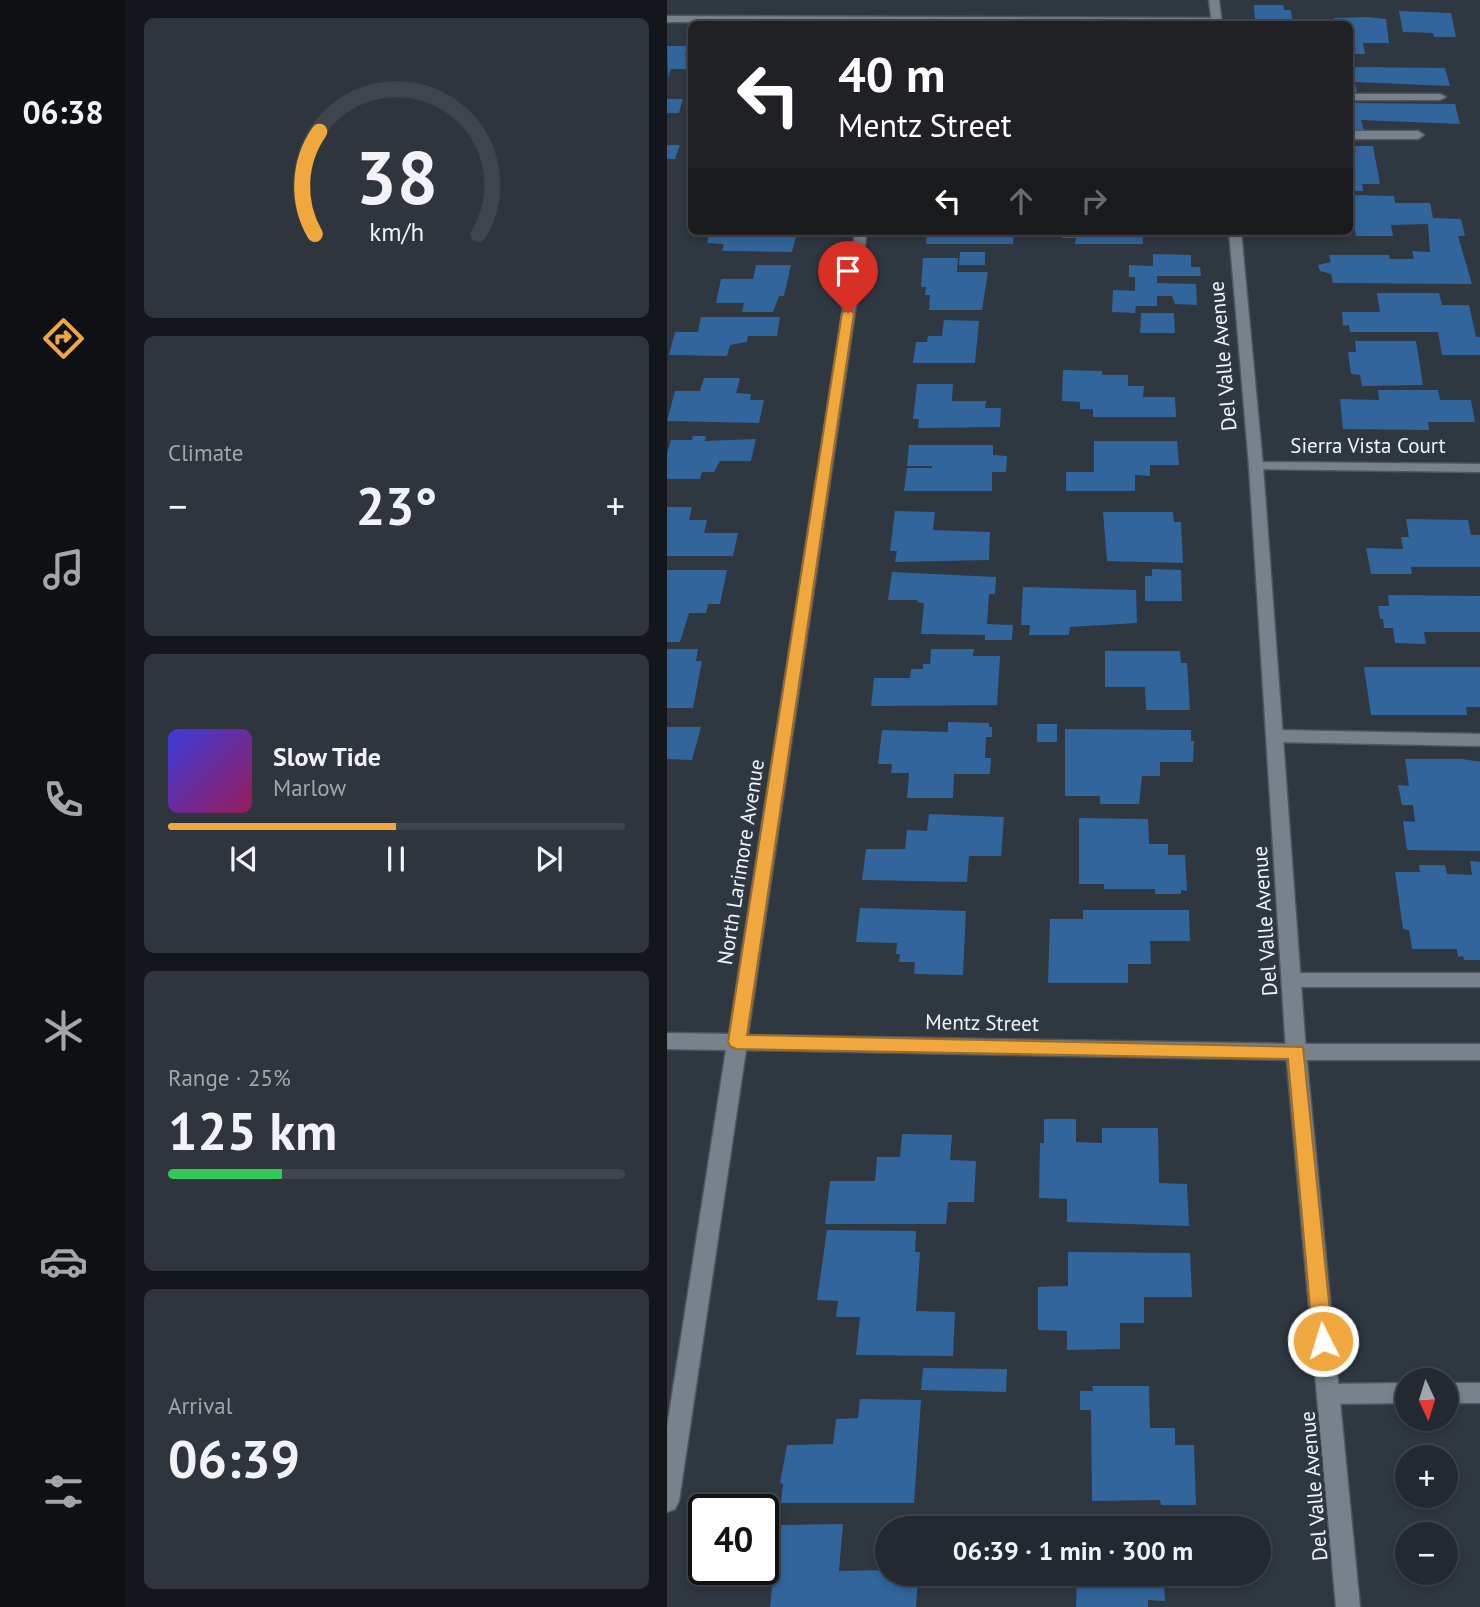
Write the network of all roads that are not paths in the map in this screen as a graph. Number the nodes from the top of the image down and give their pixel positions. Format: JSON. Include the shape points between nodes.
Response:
{"nodes":[{"id":1,"x":1214,"y":0,"type":"edge"},
{"id":2,"x":667,"y":19,"type":"edge"},
{"id":3,"x":780,"y":21,"type":"edge"},
{"id":4,"x":1217,"y":21,"type":"edge"},
{"id":5,"x":1353,"y":97,"type":"edge"},
{"id":6,"x":1440,"y":97,"type":"dead end"},
{"id":7,"x":1353,"y":135,"type":"edge"},
{"id":8,"x":1418,"y":135,"type":"dead end"},
{"id":9,"x":860,"y":235,"type":"edge"},
{"id":10,"x":1235,"y":235,"type":"edge"},
{"id":11,"x":1256,"y":466,"type":"junction"},
{"id":12,"x":1480,"y":468,"type":"edge"},
{"id":13,"x":1275,"y":736,"type":"junction"},
{"id":14,"x":1480,"y":740,"type":"edge"},
{"id":15,"x":1292,"y":980,"type":"junction"},
{"id":16,"x":1480,"y":980,"type":"edge"},
{"id":17,"x":667,"y":1041,"type":"edge"},
{"id":18,"x":737,"y":1042,"type":"junction"},
{"id":19,"x":1296,"y":1052,"type":"junction"},
{"id":20,"x":1480,"y":1052,"type":"edge"},
{"id":21,"x":1395,"y":1393,"type":"edge"},
{"id":22,"x":1458,"y":1393,"type":"edge"},
{"id":23,"x":1480,"y":1393,"type":"edge"},
{"id":24,"x":1328,"y":1394,"type":"junction"},
{"id":25,"x":667,"y":1501,"type":"edge"},
{"id":26,"x":1348,"y":1607,"type":"edge"}],
"edges":[{"from":1,"to":4,"type":"street"},
{"from":2,"to":3,"type":"street"},
{"from":5,"to":6,"type":"street"},
{"from":7,"to":8,"type":"street"},
{"from":9,"to":18,"type":"street","name":"North Larimore Avenue"},
{"from":10,"to":11,"type":"street","name":"Del Valle Avenue"},
{"from":11,"to":12,"type":"street","name":"Sierra Vista Court"},
{"from":11,"to":13,"type":"street","name":"Del Valle Avenue"},
{"from":13,"to":14,"type":"street"},
{"from":13,"to":15,"type":"street","name":"Del Valle Avenue"},
{"from":15,"to":16,"type":"street"},
{"from":15,"to":19,"type":"street","name":"Del Valle Avenue"},
{"from":17,"to":18,"type":"street","name":"Mentz Street"},
{"from":18,"to":19,"type":"street","name":"Mentz Street"},
{"from":18,"to":25,"type":"street","name":"North Larimore Avenue"},
{"from":19,"to":20,"type":"street","name":"Mentz Street"},
{"from":19,"to":24,"type":"street","name":"Del Valle Avenue"},
{"from":21,"to":24,"type":"street"},
{"from":22,"to":23,"type":"street"},
{"from":24,"to":26,"type":"street","name":"Del Valle Avenue"}]}
